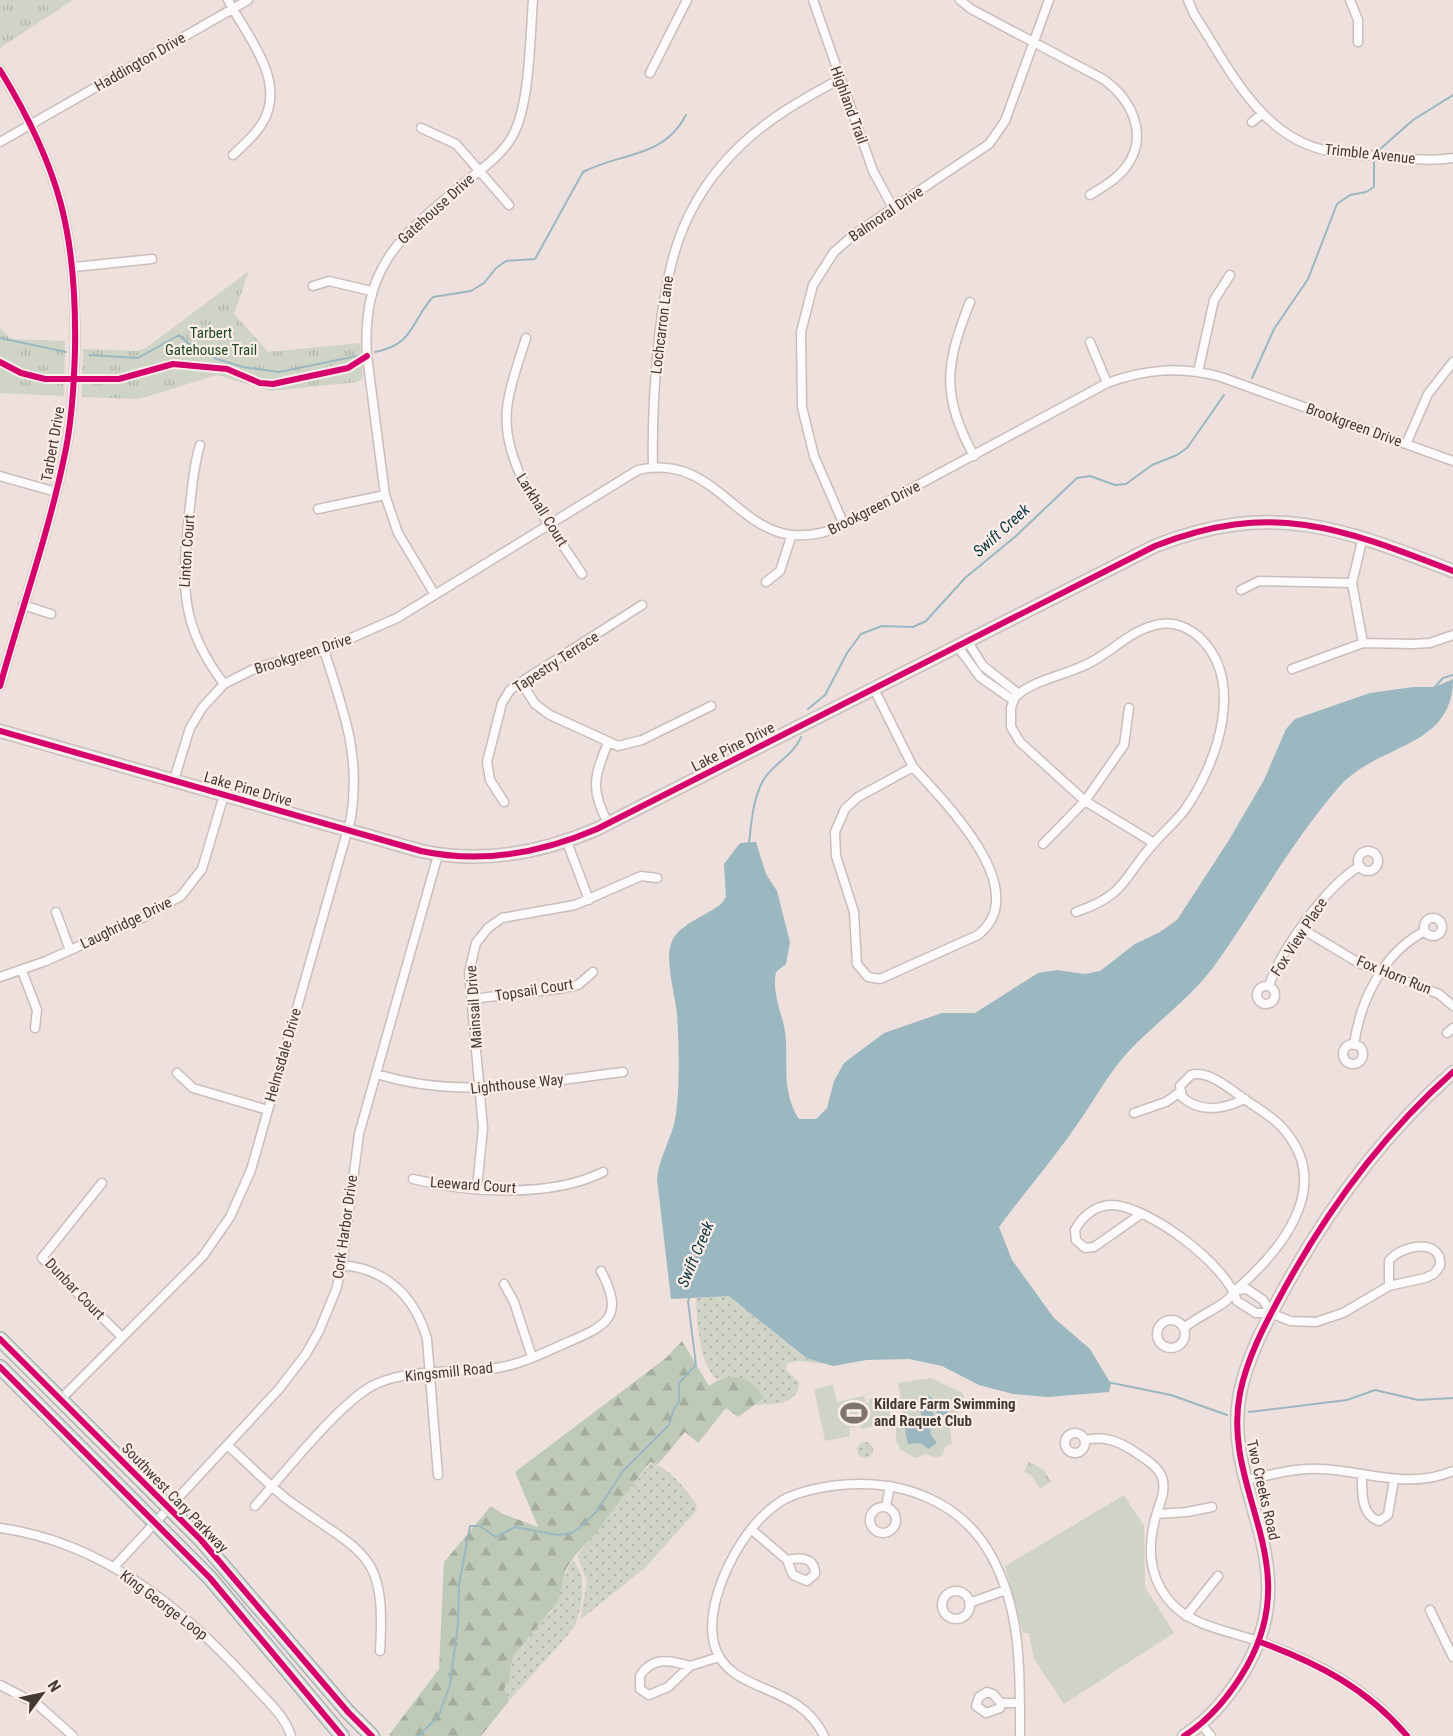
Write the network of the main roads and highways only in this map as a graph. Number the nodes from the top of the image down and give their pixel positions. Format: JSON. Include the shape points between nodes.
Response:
{"nodes":[{"id":1,"x":0,"y":1339,"type":"edge"},
{"id":2,"x":0,"y":1367,"type":"edge"},
{"id":3,"x":342,"y":1736,"type":"edge"},
{"id":4,"x":372,"y":1736,"type":"edge"}],
"edges":[{"from":1,"to":4,"type":"main road","name":"Southwest Cary Parkway","via":[[232,1573]]},
{"from":2,"to":3,"type":"main road","name":"Southwest Cary Parkway","via":[[210,1578]]}]}
